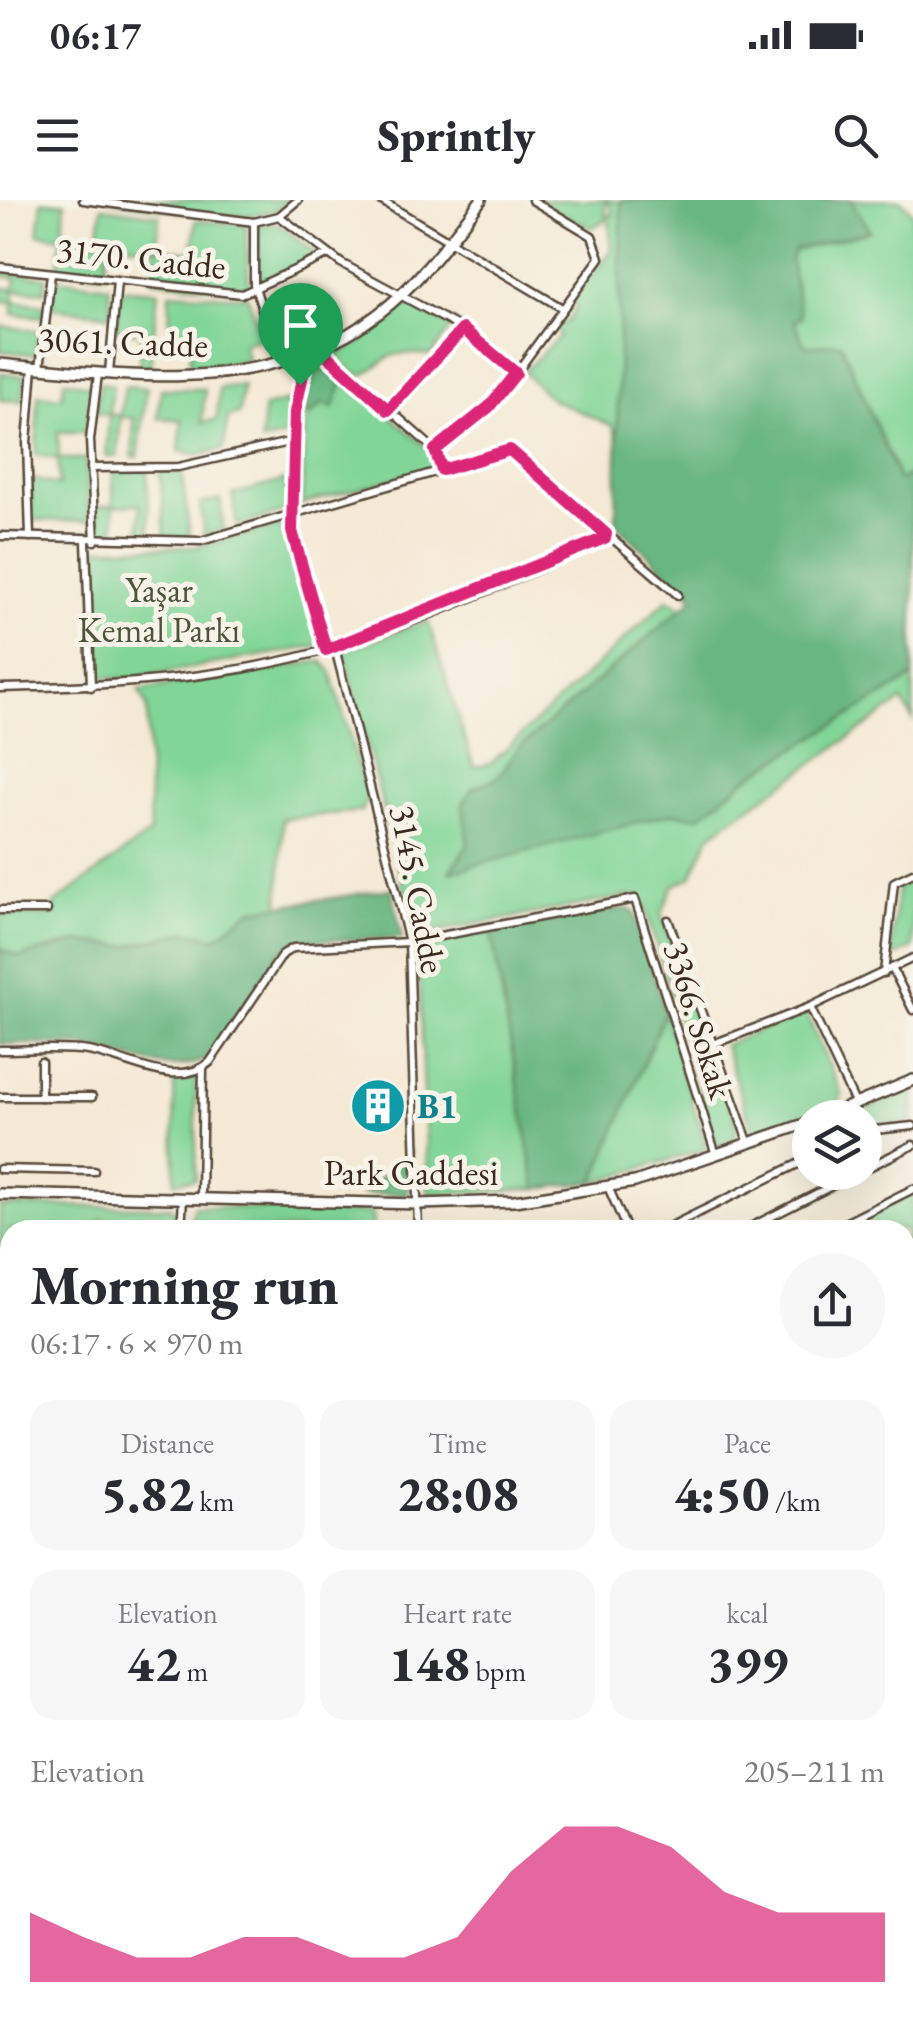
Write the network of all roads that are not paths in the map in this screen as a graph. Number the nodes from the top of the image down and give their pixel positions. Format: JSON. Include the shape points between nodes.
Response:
{"nodes":[{"id":1,"x":83,"y":200,"type":"edge"},
{"id":2,"x":298,"y":200,"type":"edge"},
{"id":3,"x":380,"y":200,"type":"edge"},
{"id":4,"x":480,"y":200,"type":"edge"},
{"id":5,"x":532,"y":200,"type":"edge"},
{"id":6,"x":279,"y":216,"type":"junction"},
{"id":7,"x":254,"y":222,"type":"junction"},
{"id":8,"x":448,"y":240,"type":"junction"},
{"id":9,"x":327,"y":254,"type":"junction"},
{"id":10,"x":0,"y":267,"type":"edge"},
{"id":11,"x":51,"y":274,"type":"junction"},
{"id":12,"x":117,"y":281,"type":"junction"},
{"id":13,"x":255,"y":290,"type":"junction"},
{"id":14,"x":402,"y":294,"type":"junction"},
{"id":15,"x":562,"y":308,"type":"junction"},
{"id":16,"x":463,"y":329,"type":"junction"},
{"id":17,"x":318,"y":347,"type":"junction"},
{"id":18,"x":308,"y":351,"type":"junction"},
{"id":19,"x":278,"y":360,"type":"junction"},
{"id":20,"x":0,"y":364,"type":"edge"},
{"id":21,"x":36,"y":367,"type":"junction"},
{"id":22,"x":104,"y":373,"type":"junction"},
{"id":23,"x":516,"y":373,"type":"junction"},
{"id":24,"x":388,"y":410,"type":"junction"},
{"id":25,"x":294,"y":441,"type":"junction"},
{"id":26,"x":435,"y":450,"type":"junction"},
{"id":27,"x":91,"y":468,"type":"junction"},
{"id":28,"x":442,"y":470,"type":"junction"},
{"id":29,"x":292,"y":516,"type":"junction"},
{"id":30,"x":606,"y":534,"type":"junction"},
{"id":31,"x":0,"y":536,"type":"edge"},
{"id":32,"x":30,"y":538,"type":"junction"},
{"id":33,"x":90,"y":541,"type":"junction"},
{"id":34,"x":678,"y":595,"type":"dead end"},
{"id":35,"x":331,"y":649,"type":"junction"},
{"id":36,"x":91,"y":687,"type":"junction"},
{"id":37,"x":0,"y":688,"type":"edge"},
{"id":38,"x":913,"y":873,"type":"edge"},
{"id":39,"x":0,"y":910,"type":"edge"},
{"id":40,"x":47,"y":910,"type":"dead end"},
{"id":41,"x":668,"y":920,"type":"dead end"},
{"id":42,"x":409,"y":942,"type":"junction"},
{"id":43,"x":913,"y":958,"type":"edge"},
{"id":44,"x":892,"y":968,"type":"junction"},
{"id":45,"x":884,"y":972,"type":"junction"},
{"id":46,"x":810,"y":1007,"type":"junction"},
{"id":47,"x":913,"y":1010,"type":"edge"},
{"id":48,"x":712,"y":1044,"type":"junction"},
{"id":49,"x":0,"y":1050,"type":"edge"},
{"id":50,"x":41,"y":1062,"type":"dead end"},
{"id":51,"x":203,"y":1068,"type":"junction"},
{"id":52,"x":913,"y":1080,"type":"edge"},
{"id":53,"x":0,"y":1097,"type":"edge"},
{"id":54,"x":41,"y":1097,"type":"junction"},
{"id":55,"x":92,"y":1097,"type":"dead end"},
{"id":56,"x":854,"y":1100,"type":"edge"},
{"id":57,"x":867,"y":1100,"type":"edge"},
{"id":58,"x":913,"y":1126,"type":"edge"},
{"id":59,"x":792,"y":1128,"type":"edge"},
{"id":60,"x":882,"y":1129,"type":"edge"},
{"id":61,"x":748,"y":1144,"type":"junction"},
{"id":62,"x":913,"y":1145,"type":"edge"},
{"id":63,"x":716,"y":1155,"type":"junction"},
{"id":64,"x":882,"y":1161,"type":"edge"},
{"id":65,"x":792,"y":1167,"type":"edge"},
{"id":66,"x":0,"y":1169,"type":"edge"},
{"id":67,"x":94,"y":1171,"type":"dead end"},
{"id":68,"x":609,"y":1189,"type":"junction"},
{"id":69,"x":913,"y":1189,"type":"edge"},
{"id":70,"x":824,"y":1190,"type":"edge"},
{"id":71,"x":0,"y":1194,"type":"edge"},
{"id":72,"x":183,"y":1197,"type":"junction"},
{"id":73,"x":201,"y":1197,"type":"junction"},
{"id":74,"x":419,"y":1204,"type":"junction"},
{"id":75,"x":182,"y":1220,"type":"edge"},
{"id":76,"x":418,"y":1220,"type":"edge"},
{"id":77,"x":623,"y":1220,"type":"edge"},
{"id":78,"x":683,"y":1220,"type":"edge"},
{"id":79,"x":765,"y":1220,"type":"edge"},
{"id":80,"x":851,"y":1220,"type":"edge"}],
"edges":[{"from":1,"to":7,"type":"street"},
{"from":2,"to":6,"type":"street"},
{"from":3,"to":8,"type":"street"},
{"from":4,"to":8,"type":"street","name":"3061. Cadde"},
{"from":5,"to":15,"type":"street","via":[[592,236],[600,248],[598,262]]},
{"from":6,"to":7,"type":"street"},
{"from":6,"to":9,"type":"street"},
{"from":7,"to":13,"type":"street"},
{"from":8,"to":14,"type":"street","name":"3061. Cadde"},
{"from":8,"to":15,"type":"street"},
{"from":9,"to":13,"type":"street","name":"3170. Cadde"},
{"from":9,"to":14,"type":"street"},
{"from":10,"to":11,"type":"street","name":"3170. Cadde"},
{"from":11,"to":12,"type":"street","name":"3170. Cadde"},
{"from":11,"to":21,"type":"street"},
{"from":12,"to":13,"type":"street","name":"3170. Cadde"},
{"from":12,"to":22,"type":"street"},
{"from":13,"to":19,"type":"street"},
{"from":14,"to":16,"type":"street"},
{"from":14,"to":17,"type":"street","name":"3061. Cadde","via":[[363,325]]},
{"from":15,"to":23,"type":"street"},
{"from":16,"to":23,"type":"street"},
{"from":16,"to":24,"type":"street"},
{"from":17,"to":18,"type":"street","name":"3061. Cadde"},
{"from":17,"to":24,"type":"street"},
{"from":18,"to":19,"type":"street","name":"3061. Cadde"},
{"from":18,"to":25,"type":"street","name":"3145. Cadde"},
{"from":19,"to":22,"type":"street","name":"3061. Cadde","via":[[204,377]]},
{"from":20,"to":21,"type":"street","name":"3061. Cadde"},
{"from":21,"to":22,"type":"street","name":"3061. Cadde"},
{"from":21,"to":32,"type":"street","via":[[28,429]]},
{"from":22,"to":27,"type":"street"},
{"from":23,"to":26,"type":"street","via":[[489,407]]},
{"from":24,"to":26,"type":"street"},
{"from":25,"to":27,"type":"street","via":[[178,467]]},
{"from":25,"to":29,"type":"street","name":"3145. Cadde"},
{"from":26,"to":28,"type":"street"},
{"from":27,"to":33,"type":"street"},
{"from":28,"to":29,"type":"street"},
{"from":28,"to":30,"type":"street","via":[[510,450]]},
{"from":29,"to":33,"type":"street","via":[[190,543]]},
{"from":29,"to":35,"type":"street","name":"3145. Cadde"},
{"from":30,"to":34,"type":"street"},
{"from":30,"to":35,"type":"street","via":[[602,542],[547,565]]},
{"from":31,"to":32,"type":"street"},
{"from":32,"to":33,"type":"street"},
{"from":33,"to":36,"type":"street"},
{"from":35,"to":36,"type":"street","via":[[191,677]]},
{"from":35,"to":42,"type":"street","name":"3145. Cadde"},
{"from":36,"to":37,"type":"street"},
{"from":38,"to":45,"type":"street","via":[[894,882]]},
{"from":39,"to":40,"type":"street"},
{"from":41,"to":48,"type":"street"},
{"from":42,"to":51,"type":"street","via":[[288,951]]},
{"from":42,"to":63,"type":"street","name":"3366. Sokak","via":[[635,899]]},
{"from":42,"to":74,"type":"street","name":"3145. Cadde"},
{"from":43,"to":44,"type":"street"},
{"from":44,"to":45,"type":"street"},
{"from":44,"to":47,"type":"street"},
{"from":45,"to":46,"type":"street"},
{"from":46,"to":48,"type":"street"},
{"from":46,"to":56,"type":"street"},
{"from":48,"to":61,"type":"street"},
{"from":49,"to":51,"type":"street","via":[[88,1051],[176,1074]]},
{"from":50,"to":54,"type":"street"},
{"from":51,"to":73,"type":"street"},
{"from":52,"to":57,"type":"street"},
{"from":53,"to":54,"type":"street"},
{"from":54,"to":55,"type":"street"},
{"from":58,"to":60,"type":"street"},
{"from":59,"to":61,"type":"street","name":"Park Caddesi"},
{"from":61,"to":63,"type":"street","name":"Park Caddesi"},
{"from":62,"to":64,"type":"street"},
{"from":63,"to":68,"type":"street","name":"Park Caddesi"},
{"from":65,"to":78,"type":"street"},
{"from":66,"to":67,"type":"street"},
{"from":68,"to":74,"type":"street","name":"Park Caddesi"},
{"from":68,"to":77,"type":"street"},
{"from":69,"to":80,"type":"street"},
{"from":70,"to":79,"type":"street"},
{"from":71,"to":72,"type":"street","name":"Park Caddesi"},
{"from":72,"to":73,"type":"street","name":"Park Caddesi"},
{"from":72,"to":75,"type":"street"},
{"from":73,"to":74,"type":"street","name":"Park Caddesi"},
{"from":74,"to":76,"type":"street","name":"3145. Cadde"}]}
